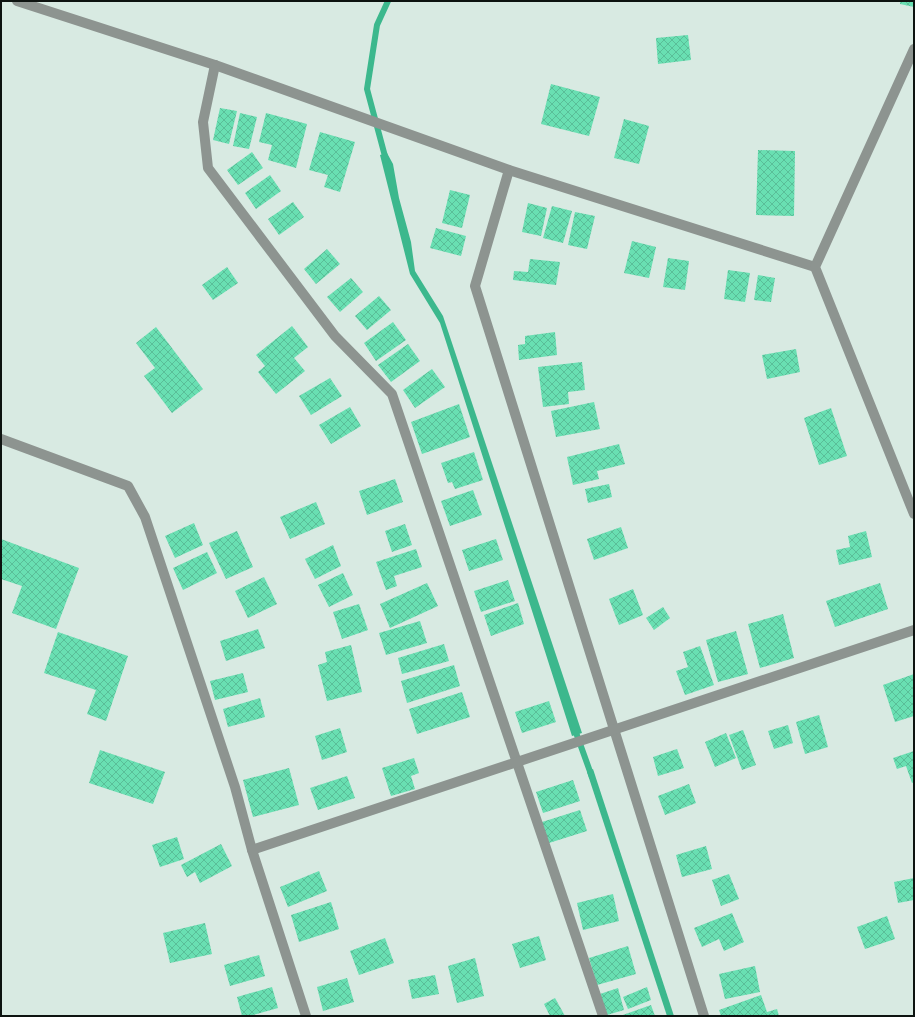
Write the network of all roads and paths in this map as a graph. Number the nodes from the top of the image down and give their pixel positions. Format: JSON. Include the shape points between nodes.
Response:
{"nodes":[{"id":1,"x":17,"y":1,"type":"edge"},
{"id":2,"x":914,"y":49,"type":"edge"},
{"id":3,"x":215,"y":65,"type":"junction"},
{"id":4,"x":509,"y":170,"type":"junction"},
{"id":5,"x":814,"y":267,"type":"junction"},
{"id":6,"x":1,"y":439,"type":"edge"},
{"id":7,"x":914,"y":514,"type":"edge"},
{"id":8,"x":914,"y":630,"type":"edge"},
{"id":9,"x":613,"y":729,"type":"junction"},
{"id":10,"x":516,"y":761,"type":"junction"},
{"id":11,"x":252,"y":850,"type":"junction"},
{"id":12,"x":306,"y":1016,"type":"edge"},
{"id":13,"x":603,"y":1016,"type":"edge"},
{"id":14,"x":704,"y":1016,"type":"edge"}],
"edges":[{"from":1,"to":3,"type":"street"},
{"from":2,"to":5,"type":"street"},
{"from":3,"to":4,"type":"street"},
{"from":3,"to":10,"type":"street","via":[[203,122],[208,168],[335,336],[392,394]]},
{"from":4,"to":5,"type":"street"},
{"from":4,"to":9,"type":"street","via":[[475,286]]},
{"from":5,"to":7,"type":"street"},
{"from":6,"to":11,"type":"street","via":[[128,486],[145,517],[235,787]]},
{"from":8,"to":9,"type":"street"},
{"from":9,"to":10,"type":"street"},
{"from":9,"to":14,"type":"street"},
{"from":10,"to":11,"type":"street"},
{"from":10,"to":13,"type":"street"},
{"from":11,"to":12,"type":"street"}]}
